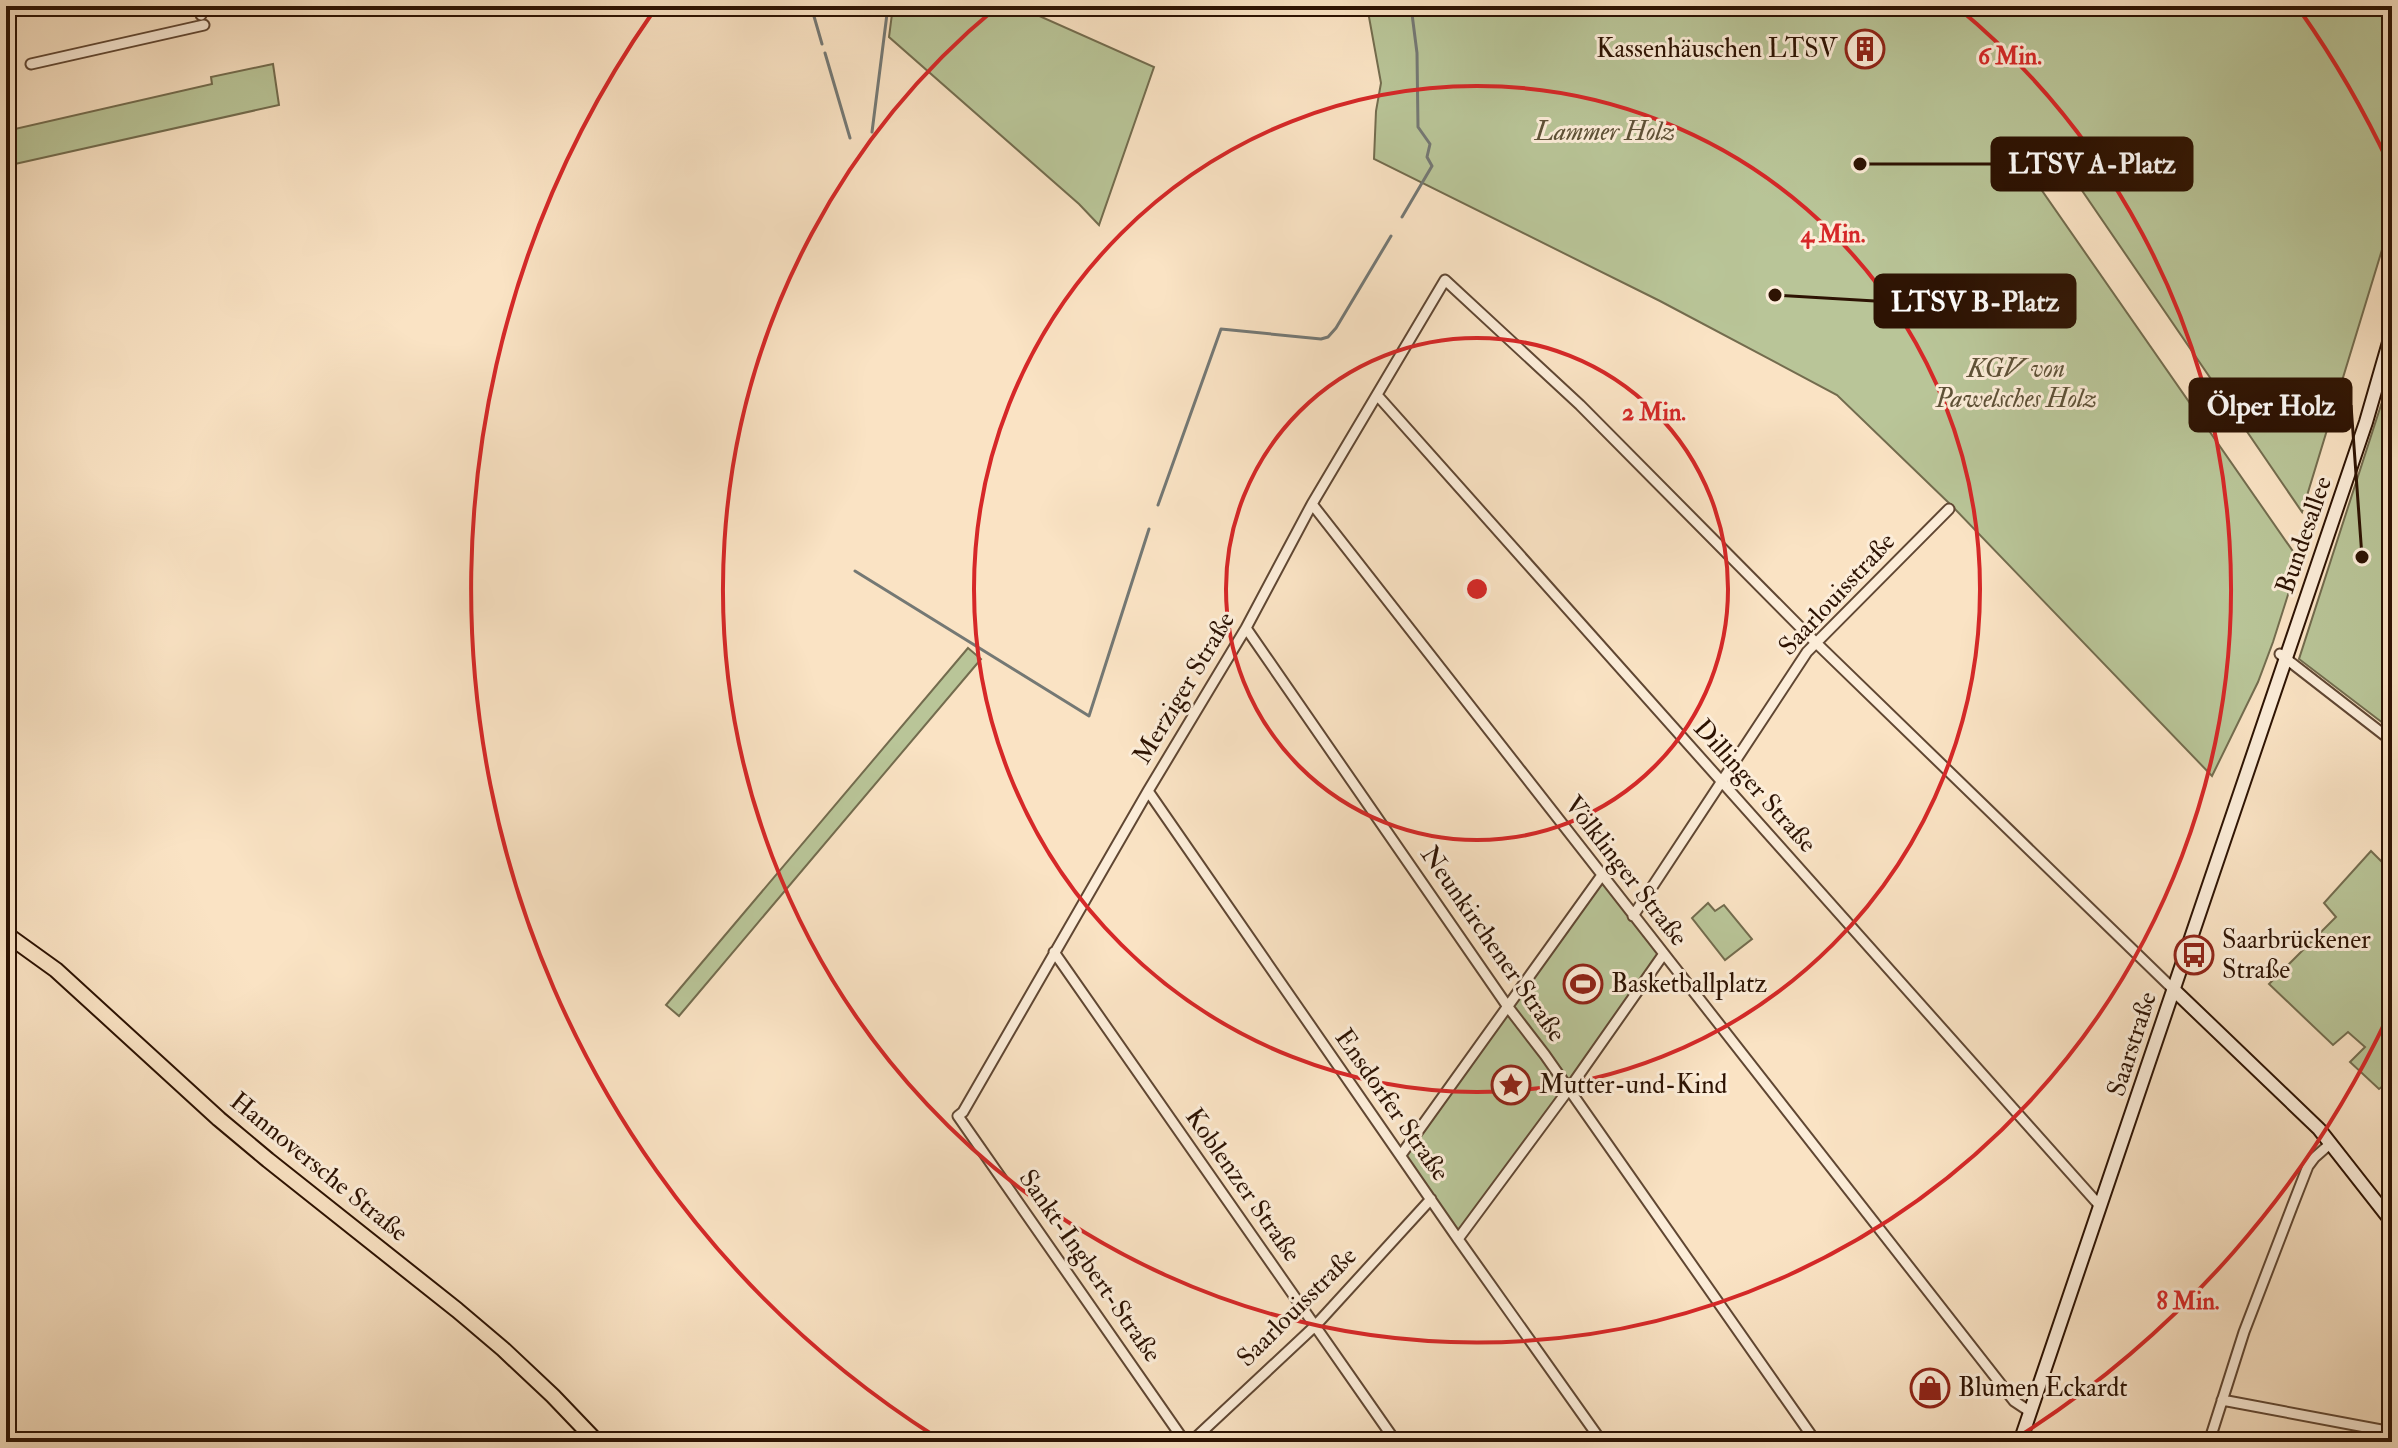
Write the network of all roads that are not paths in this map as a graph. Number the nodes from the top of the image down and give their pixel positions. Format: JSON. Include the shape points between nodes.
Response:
{"nodes":[{"id":1,"x":202,"y":15,"type":"edge"},
{"id":2,"x":31,"y":64,"type":"dead end"},
{"id":3,"x":2392,"y":332,"type":"edge"},
{"id":4,"x":1377,"y":395,"type":"junction"},
{"id":5,"x":1312,"y":504,"type":"junction"},
{"id":6,"x":1949,"y":509,"type":"dead end"},
{"id":7,"x":1246,"y":628,"type":"junction"},
{"id":8,"x":1816,"y":643,"type":"junction"},
{"id":9,"x":2283,"y":656,"type":"junction"},
{"id":10,"x":2392,"y":741,"type":"edge"},
{"id":11,"x":1721,"y":782,"type":"junction"},
{"id":12,"x":1148,"y":791,"type":"junction"},
{"id":13,"x":1602,"y":875,"type":"junction"},
{"id":14,"x":1633,"y":916,"type":"junction"},
{"id":15,"x":6,"y":934,"type":"edge"},
{"id":16,"x":1054,"y":952,"type":"junction"},
{"id":17,"x":1663,"y":955,"type":"junction"},
{"id":18,"x":2173,"y":989,"type":"junction"},
{"id":19,"x":1508,"y":1007,"type":"junction"},
{"id":20,"x":1569,"y":1089,"type":"junction"},
{"id":21,"x":958,"y":1116,"type":"joint"},
{"id":22,"x":2331,"y":1143,"type":"junction"},
{"id":23,"x":1401,"y":1155,"type":"junction"},
{"id":24,"x":1431,"y":1199,"type":"junction"},
{"id":25,"x":2100,"y":1206,"type":"junction"},
{"id":26,"x":2392,"y":1222,"type":"edge"},
{"id":27,"x":1458,"y":1239,"type":"junction"},
{"id":28,"x":1315,"y":1326,"type":"junction"},
{"id":29,"x":2222,"y":1400,"type":"junction"},
{"id":30,"x":2029,"y":1411,"type":"junction"},
{"id":31,"x":2392,"y":1432,"type":"edge"},
{"id":32,"x":597,"y":1442,"type":"edge"},
{"id":33,"x":1188,"y":1442,"type":"edge"},
{"id":34,"x":1396,"y":1442,"type":"edge"},
{"id":35,"x":1602,"y":1442,"type":"edge"},
{"id":36,"x":1816,"y":1442,"type":"edge"},
{"id":37,"x":2020,"y":1442,"type":"edge"},
{"id":38,"x":2209,"y":1442,"type":"edge"}],
"edges":[{"from":1,"to":2,"type":"street"},
{"from":3,"to":9,"type":"street","name":"Bundesallee","via":[[2366,422]]},
{"from":4,"to":5,"type":"street","name":"Merziger Straße"},
{"from":4,"to":8,"type":"street","name":"Merziger Straße","via":[[1445,280],[1580,405]]},
{"from":4,"to":11,"type":"street","name":"Dillinger Straße"},
{"from":5,"to":7,"type":"street","name":"Merziger Straße"},
{"from":5,"to":13,"type":"street","name":"Völklinger Straße"},
{"from":6,"to":8,"type":"street","name":"Saarlouisstraße"},
{"from":7,"to":12,"type":"street","name":"Merziger Straße"},
{"from":7,"to":19,"type":"street","name":"Neunkirchener Straße"},
{"from":8,"to":11,"type":"street","name":"Saarlouisstraße"},
{"from":8,"to":18,"type":"street"},
{"from":9,"to":10,"type":"street"},
{"from":9,"to":18,"type":"street","name":"Saarstraße"},
{"from":11,"to":14,"type":"street","name":"Saarlouisstraße"},
{"from":11,"to":25,"type":"street","name":"Dillinger Straße"},
{"from":12,"to":16,"type":"street","name":"Merziger Straße"},
{"from":12,"to":23,"type":"street","name":"Ensdorfer Straße"},
{"from":13,"to":14,"type":"street","name":"Völklinger Straße"},
{"from":13,"to":19,"type":"street"},
{"from":14,"to":17,"type":"street","name":"Völklinger Straße"},
{"from":15,"to":32,"type":"main road","name":"Hannoversche Straße","via":[[56,970],[268,1160],[457,1310]]},
{"from":16,"to":21,"type":"street","name":"Merziger Straße"},
{"from":16,"to":28,"type":"street","name":"Koblenzer Straße"},
{"from":17,"to":20,"type":"street"},
{"from":17,"to":30,"type":"street","name":"Völklinger Straße","via":[[2014,1401]]},
{"from":18,"to":22,"type":"street"},
{"from":18,"to":25,"type":"street","name":"Saarstraße"},
{"from":19,"to":20,"type":"street","name":"Neunkirchener Straße"},
{"from":19,"to":23,"type":"street"},
{"from":20,"to":27,"type":"street"},
{"from":20,"to":36,"type":"street","name":"Neunkirchener Straße"},
{"from":21,"to":33,"type":"street","name":"Sankt-Ingbert-Straße"},
{"from":22,"to":26,"type":"street"},
{"from":22,"to":29,"type":"street","via":[[2308,1166]]},
{"from":23,"to":24,"type":"street","name":"Ensdorfer Straße"},
{"from":24,"to":27,"type":"street","name":"Ensdorfer Straße"},
{"from":24,"to":28,"type":"street","name":"Saarlouisstraße"},
{"from":25,"to":30,"type":"street","name":"Saarstraße"},
{"from":27,"to":35,"type":"street","name":"Ensdorfer Straße"},
{"from":28,"to":33,"type":"street","name":"Saarlouisstraße"},
{"from":28,"to":34,"type":"street","name":"Koblenzer Straße"},
{"from":29,"to":31,"type":"street"},
{"from":29,"to":38,"type":"street"},
{"from":30,"to":37,"type":"street","name":"Saarstraße"}]}
